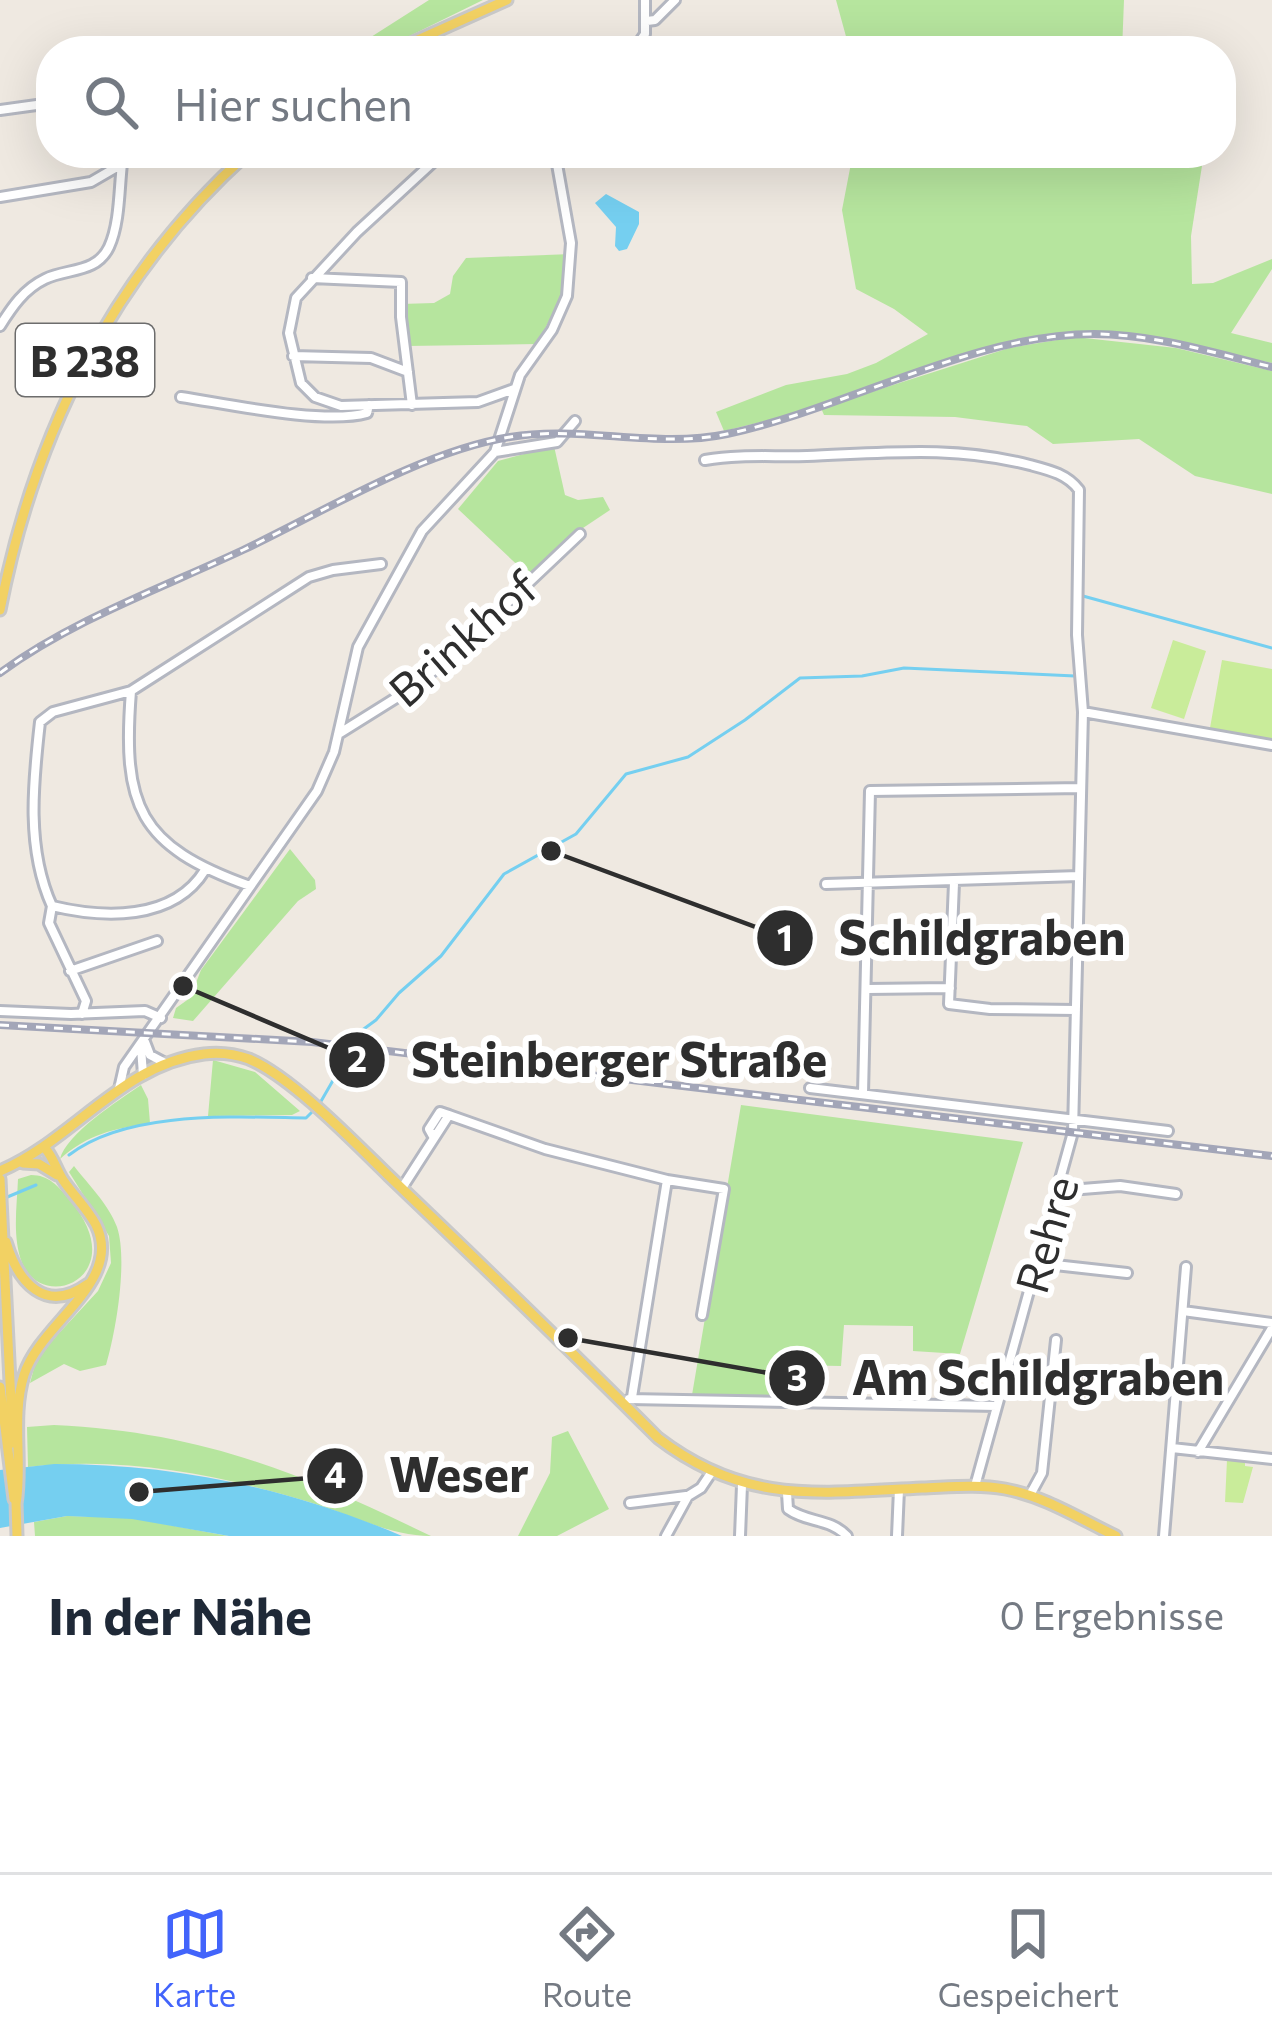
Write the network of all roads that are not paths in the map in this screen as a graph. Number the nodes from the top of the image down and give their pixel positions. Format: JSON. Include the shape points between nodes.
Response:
{"nodes":[{"id":1,"x":507,"y":0,"type":"edge"},
{"id":2,"x":674,"y":0,"type":"edge"},
{"id":3,"x":645,"y":1,"type":"edge"},
{"id":4,"x":647,"y":21,"type":"junction"},
{"id":5,"x":427,"y":36,"type":"edge"},
{"id":6,"x":644,"y":36,"type":"edge"},
{"id":7,"x":36,"y":105,"type":"edge"},
{"id":8,"x":0,"y":110,"type":"edge"},
{"id":9,"x":110,"y":168,"type":"edge"},
{"id":10,"x":122,"y":168,"type":"edge"},
{"id":11,"x":234,"y":168,"type":"edge"},
{"id":12,"x":427,"y":168,"type":"edge"},
{"id":13,"x":558,"y":168,"type":"edge"},
{"id":14,"x":0,"y":197,"type":"edge"},
{"id":15,"x":312,"y":278,"type":"junction"},
{"id":16,"x":0,"y":326,"type":"edge"},
{"id":17,"x":293,"y":356,"type":"junction"},
{"id":18,"x":408,"y":372,"type":"junction"},
{"id":19,"x":514,"y":389,"type":"junction"},
{"id":20,"x":182,"y":397,"type":"dead end"},
{"id":21,"x":412,"y":404,"type":"junction"},
{"id":22,"x":369,"y":405,"type":"junction"},
{"id":23,"x":575,"y":421,"type":"dead end"},
{"id":24,"x":496,"y":452,"type":"junction"},
{"id":25,"x":705,"y":460,"type":"dead end"},
{"id":26,"x":580,"y":534,"type":"dead end"},
{"id":27,"x":381,"y":564,"type":"dead end"},
{"id":28,"x":0,"y":610,"type":"edge"},
{"id":29,"x":131,"y":691,"type":"junction"},
{"id":30,"x":1083,"y":712,"type":"junction"},
{"id":31,"x":339,"y":734,"type":"junction"},
{"id":32,"x":1272,"y":746,"type":"edge"},
{"id":33,"x":1082,"y":788,"type":"junction"},
{"id":34,"x":205,"y":870,"type":"junction"},
{"id":35,"x":1079,"y":876,"type":"junction"},
{"id":36,"x":870,"y":883,"type":"junction"},
{"id":37,"x":954,"y":883,"type":"junction"},
{"id":38,"x":826,"y":884,"type":"dead end"},
{"id":39,"x":250,"y":886,"type":"junction"},
{"id":40,"x":52,"y":906,"type":"junction"},
{"id":41,"x":157,"y":941,"type":"dead end"},
{"id":42,"x":70,"y":971,"type":"junction"},
{"id":43,"x":950,"y":988,"type":"junction"},
{"id":44,"x":867,"y":989,"type":"junction"},
{"id":45,"x":1076,"y":1010,"type":"junction"},
{"id":46,"x":0,"y":1011,"type":"edge"},
{"id":47,"x":82,"y":1014,"type":"junction"},
{"id":48,"x":161,"y":1018,"type":"junction"},
{"id":49,"x":143,"y":1043,"type":"junction"},
{"id":50,"x":132,"y":1057,"type":"junction"},
{"id":51,"x":165,"y":1063,"type":"junction"},
{"id":52,"x":141,"y":1076,"type":"junction"},
{"id":53,"x":810,"y":1088,"type":"dead end"},
{"id":54,"x":119,"y":1089,"type":"junction"},
{"id":55,"x":863,"y":1094,"type":"junction"},
{"id":56,"x":1074,"y":1120,"type":"junction"},
{"id":57,"x":1168,"y":1131,"type":"dead end"},
{"id":58,"x":45,"y":1148,"type":"junction"},
{"id":59,"x":15,"y":1164,"type":"junction"},
{"id":60,"x":47,"y":1167,"type":"junction"},
{"id":61,"x":0,"y":1175,"type":"edge"},
{"id":62,"x":62,"y":1178,"type":"junction"},
{"id":63,"x":667,"y":1180,"type":"junction"},
{"id":64,"x":402,"y":1188,"type":"junction"},
{"id":65,"x":1057,"y":1191,"type":"junction"},
{"id":66,"x":1176,"y":1194,"type":"dead end"},
{"id":67,"x":1,"y":1229,"type":"edge"},
{"id":68,"x":1036,"y":1263,"type":"junction"},
{"id":69,"x":1186,"y":1267,"type":"dead end"},
{"id":70,"x":1127,"y":1273,"type":"dead end"},
{"id":71,"x":93,"y":1280,"type":"junction"},
{"id":72,"x":1183,"y":1311,"type":"junction"},
{"id":73,"x":702,"y":1315,"type":"dead end"},
{"id":74,"x":1272,"y":1326,"type":"edge"},
{"id":75,"x":1056,"y":1340,"type":"dead end"},
{"id":76,"x":8,"y":1391,"type":"edge"},
{"id":77,"x":627,"y":1400,"type":"junction"},
{"id":78,"x":997,"y":1406,"type":"junction"},
{"id":79,"x":1172,"y":1448,"type":"junction"},
{"id":80,"x":1198,"y":1452,"type":"junction"},
{"id":81,"x":1272,"y":1459,"type":"edge"},
{"id":82,"x":711,"y":1473,"type":"junction"},
{"id":83,"x":742,"y":1485,"type":"junction"},
{"id":84,"x":975,"y":1486,"type":"junction"},
{"id":85,"x":899,"y":1489,"type":"junction"},
{"id":86,"x":788,"y":1492,"type":"junction"},
{"id":87,"x":1030,"y":1495,"type":"junction"},
{"id":88,"x":688,"y":1496,"type":"junction"},
{"id":89,"x":630,"y":1502,"type":"dead end"},
{"id":90,"x":16,"y":1504,"type":"junction"},
{"id":91,"x":17,"y":1536,"type":"edge"},
{"id":92,"x":666,"y":1536,"type":"edge"},
{"id":93,"x":740,"y":1536,"type":"edge"},
{"id":94,"x":847,"y":1536,"type":"edge"},
{"id":95,"x":897,"y":1536,"type":"edge"},
{"id":96,"x":1116,"y":1536,"type":"edge"},
{"id":97,"x":1164,"y":1536,"type":"edge"}],
"edges":[{"from":1,"to":5,"type":"main road"},
{"from":2,"to":4,"type":"street"},
{"from":3,"to":4,"type":"street"},
{"from":4,"to":6,"type":"street"},
{"from":7,"to":8,"type":"street"},
{"from":9,"to":14,"type":"street","via":[[91,182]]},
{"from":10,"to":16,"type":"street","via":[[103,256],[33,285]]},
{"from":11,"to":28,"type":"main road","number":"B 238","via":[[162,244],[82,365],[30,485]]},
{"from":12,"to":15,"type":"street"},
{"from":13,"to":19,"type":"street","via":[[571,277],[560,314]]},
{"from":15,"to":17,"type":"street","via":[[291,316]]},
{"from":15,"to":18,"type":"street","via":[[401,282]]},
{"from":17,"to":18,"type":"street","via":[[371,358]]},
{"from":17,"to":22,"type":"street","via":[[315,397]]},
{"from":18,"to":21,"type":"street"},
{"from":19,"to":21,"type":"street","via":[[478,402]]},
{"from":19,"to":24,"type":"street"},
{"from":20,"to":22,"type":"street","via":[[322,415],[354,416]]},
{"from":21,"to":22,"type":"street"},
{"from":23,"to":24,"type":"street","via":[[557,442]]},
{"from":24,"to":31,"type":"street","via":[[412,545],[358,647]]},
{"from":25,"to":30,"type":"street","name":"Rehre","via":[[936,449],[1016,461],[1072,482],[1079,490]]},
{"from":26,"to":31,"type":"street","name":"Brinkhof","via":[[412,688]]},
{"from":27,"to":29,"type":"street","via":[[309,577]]},
{"from":29,"to":34,"type":"street","via":[[129,767],[141,811],[172,849]]},
{"from":29,"to":40,"type":"street","via":[[40,722],[35,846]]},
{"from":30,"to":32,"type":"street"},
{"from":30,"to":33,"type":"street","name":"Rehre"},
{"from":31,"to":39,"type":"street","via":[[316,790]]},
{"from":33,"to":35,"type":"street","name":"Rehre"},
{"from":33,"to":36,"type":"street","via":[[870,791]]},
{"from":34,"to":39,"type":"street"},
{"from":34,"to":40,"type":"street","via":[[172,899],[136,912]]},
{"from":35,"to":37,"type":"street"},
{"from":35,"to":45,"type":"street","name":"Rehre"},
{"from":36,"to":37,"type":"street"},
{"from":36,"to":38,"type":"street"},
{"from":36,"to":44,"type":"street"},
{"from":37,"to":43,"type":"street"},
{"from":39,"to":48,"type":"street"},
{"from":40,"to":42,"type":"street","via":[[50,923]]},
{"from":41,"to":42,"type":"street"},
{"from":42,"to":47,"type":"street","via":[[86,1001]]},
{"from":43,"to":44,"type":"street"},
{"from":43,"to":45,"type":"street","via":[[950,1004]]},
{"from":44,"to":55,"type":"street"},
{"from":45,"to":56,"type":"street","name":"Rehre"},
{"from":46,"to":47,"type":"street"},
{"from":47,"to":48,"type":"street","via":[[145,1011]]},
{"from":48,"to":49,"type":"street"},
{"from":49,"to":50,"type":"street"},
{"from":49,"to":51,"type":"street"},
{"from":49,"to":52,"type":"street"},
{"from":50,"to":52,"type":"street"},
{"from":50,"to":54,"type":"street"},
{"from":51,"to":52,"type":"main road"},
{"from":51,"to":64,"type":"main road","via":[[222,1053],[249,1059]]},
{"from":52,"to":54,"type":"main road"},
{"from":53,"to":55,"type":"street"},
{"from":54,"to":58,"type":"main road"},
{"from":55,"to":56,"type":"street"},
{"from":56,"to":57,"type":"street"},
{"from":56,"to":65,"type":"street","name":"Rehre"},
{"from":58,"to":59,"type":"main road"},
{"from":58,"to":60,"type":"main road"},
{"from":58,"to":62,"type":"main road"},
{"from":59,"to":60,"type":"main road"},
{"from":59,"to":61,"type":"main road"},
{"from":60,"to":62,"type":"main road"},
{"from":61,"to":67,"type":"main road"},
{"from":62,"to":71,"type":"main road","via":[[99,1233],[103,1255]]},
{"from":63,"to":64,"type":"street","via":[[449,1115]]},
{"from":63,"to":73,"type":"street","via":[[724,1189]]},
{"from":63,"to":77,"type":"street"},
{"from":64,"to":77,"type":"main road"},
{"from":65,"to":66,"type":"street","via":[[1120,1186]]},
{"from":65,"to":68,"type":"street","name":"Rehre"},
{"from":67,"to":71,"type":"main road","via":[[13,1264],[34,1290],[67,1295]]},
{"from":67,"to":76,"type":"main road"},
{"from":68,"to":70,"type":"street"},
{"from":68,"to":78,"type":"street","name":"Rehre"},
{"from":69,"to":72,"type":"street"},
{"from":71,"to":76,"type":"main road"},
{"from":72,"to":74,"type":"street"},
{"from":72,"to":79,"type":"street"},
{"from":74,"to":80,"type":"street"},
{"from":75,"to":87,"type":"street","via":[[1042,1473]]},
{"from":76,"to":90,"type":"main road","via":[[7,1466]]},
{"from":76,"to":90,"type":"main road"},
{"from":77,"to":78,"type":"street"},
{"from":77,"to":82,"type":"main road","via":[[658,1438]]},
{"from":78,"to":84,"type":"street","name":"Rehre"},
{"from":79,"to":80,"type":"street"},
{"from":79,"to":97,"type":"street"},
{"from":80,"to":81,"type":"street"},
{"from":82,"to":83,"type":"main road"},
{"from":82,"to":88,"type":"street"},
{"from":83,"to":86,"type":"main road"},
{"from":83,"to":93,"type":"street"},
{"from":84,"to":85,"type":"main road"},
{"from":84,"to":87,"type":"main road"},
{"from":85,"to":86,"type":"main road"},
{"from":85,"to":95,"type":"street"},
{"from":86,"to":94,"type":"street","via":[[788,1509],[800,1518]]},
{"from":87,"to":96,"type":"main road"},
{"from":88,"to":89,"type":"street"},
{"from":88,"to":92,"type":"street"},
{"from":90,"to":91,"type":"main road"}]}
